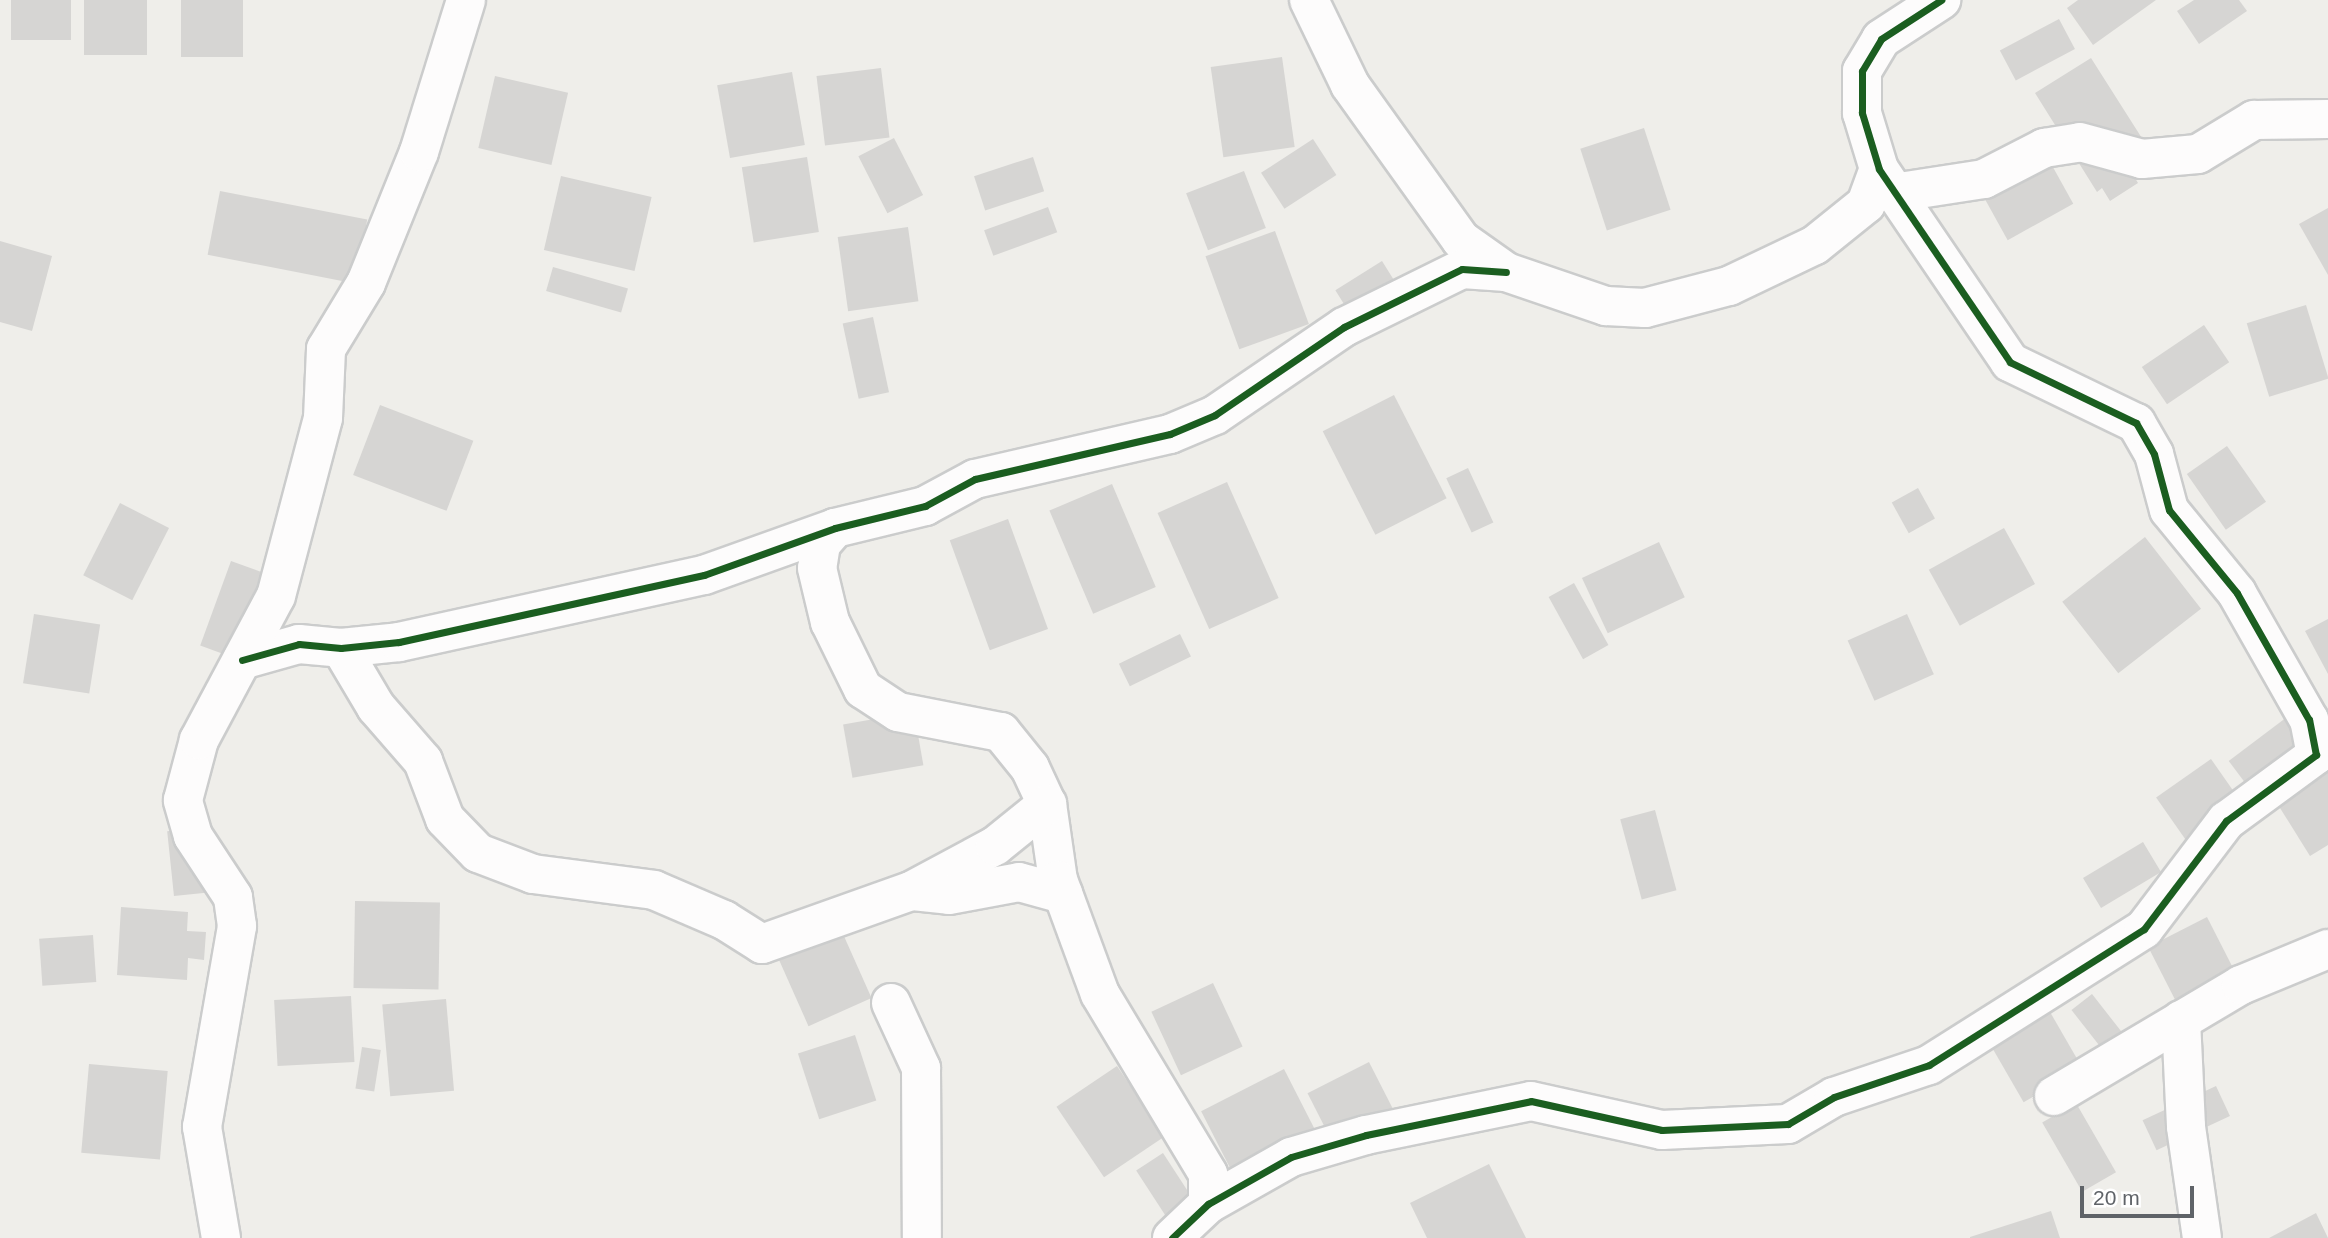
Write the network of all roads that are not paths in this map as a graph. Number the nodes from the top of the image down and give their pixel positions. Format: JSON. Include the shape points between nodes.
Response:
{"nodes":[{"id":1,"x":466,"y":0,"type":"edge"},
{"id":2,"x":1309,"y":0,"type":"edge"},
{"id":3,"x":1941,"y":0,"type":"edge"},
{"id":4,"x":2328,"y":119,"type":"edge"},
{"id":5,"x":1886,"y":181,"type":"junction"},
{"id":6,"x":1506,"y":272,"type":"junction"},
{"id":7,"x":835,"y":528,"type":"junction"},
{"id":8,"x":341,"y":648,"type":"junction"},
{"id":9,"x":242,"y":660,"type":"junction"},
{"id":10,"x":1046,"y":804,"type":"junction"},
{"id":11,"x":911,"y":891,"type":"junction"},
{"id":12,"x":1063,"y":894,"type":"junction"},
{"id":13,"x":2328,"y":949,"type":"edge"},
{"id":14,"x":891,"y":1003,"type":"dead end"},
{"id":15,"x":2181,"y":1020,"type":"junction"},
{"id":16,"x":2054,"y":1096,"type":"dead end"},
{"id":17,"x":1208,"y":1204,"type":"junction"},
{"id":18,"x":221,"y":1238,"type":"edge"},
{"id":19,"x":922,"y":1238,"type":"edge"},
{"id":20,"x":1172,"y":1238,"type":"edge"},
{"id":21,"x":2202,"y":1238,"type":"edge"}],
"edges":[{"from":1,"to":9,"type":"street","via":[[419,152],[366,283],[326,349],[323,418],[276,596]]},
{"from":2,"to":6,"type":"street","via":[[1350,85],[1461,240]]},
{"from":3,"to":5,"type":"street","via":[[1881,39],[1862,71],[1862,113]]},
{"from":4,"to":5,"type":"street","via":[[2253,120],[2197,154],[2142,159],[2080,142],[2056,146],[1984,178]]},
{"from":5,"to":6,"type":"street","via":[[1866,204],[1815,245],[1729,286],[1644,308],[1619,307]]},
{"from":5,"to":17,"type":"street","via":[[2010,362],[2136,423],[2154,454],[2169,510],[2237,593],[2309,720],[2316,755],[2226,821],[2144,929],[1929,1065],[1834,1097],[1788,1124],[1662,1130],[1531,1101],[1366,1135],[1291,1157]]},
{"from":6,"to":7,"type":"street","via":[[1462,270],[1343,327],[1215,415],[1170,434],[975,479],[925,506]]},
{"from":7,"to":8,"type":"street","via":[[704,575],[538,615]]},
{"from":7,"to":10,"type":"street","via":[[821,544],[817,568],[830,622],[863,689],[898,712],[1001,733],[1031,768]]},
{"from":8,"to":9,"type":"street","via":[[299,644]]},
{"from":8,"to":11,"type":"street","via":[[376,708],[423,761],[445,819],[478,853],[533,874],[654,890],[724,920],[762,944]]},
{"from":9,"to":18,"type":"street","via":[[199,740],[183,800],[193,836],[233,897],[237,926],[202,1127]]},
{"from":10,"to":11,"type":"street","via":[[995,846]]},
{"from":10,"to":12,"type":"street"},
{"from":11,"to":12,"type":"street","via":[[949,895],[1019,882]]},
{"from":12,"to":17,"type":"street","via":[[1100,994],[1208,1174]]},
{"from":13,"to":15,"type":"street","via":[[2241,985]]},
{"from":14,"to":19,"type":"street","via":[[921,1068]]},
{"from":15,"to":16,"type":"street"},
{"from":15,"to":21,"type":"street","via":[[2186,1127]]},
{"from":17,"to":20,"type":"street"}]}
